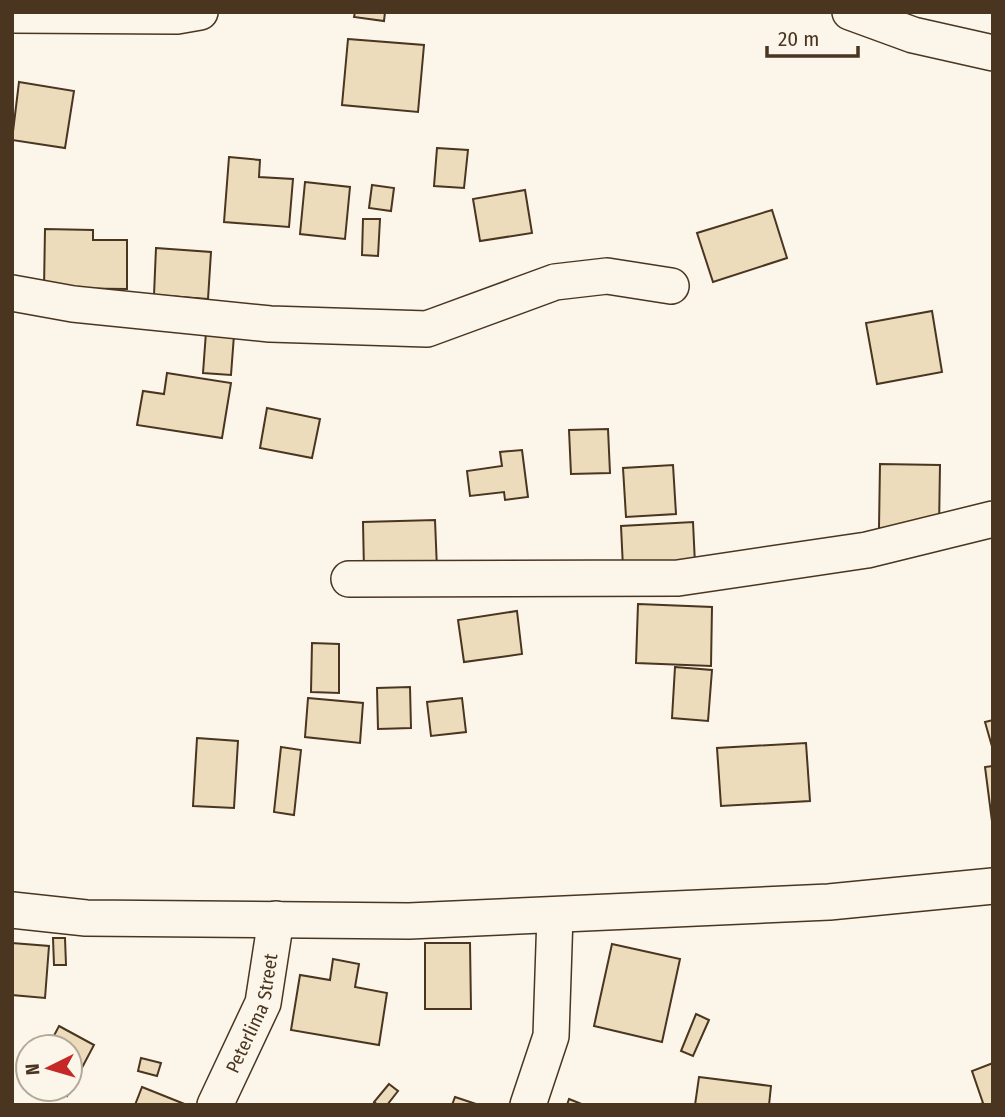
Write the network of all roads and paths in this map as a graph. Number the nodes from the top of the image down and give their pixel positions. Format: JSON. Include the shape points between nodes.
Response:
{"nodes":[{"id":1,"x":200,"y":12,"type":"edge"},
{"id":2,"x":850,"y":12,"type":"edge"},
{"id":3,"x":12,"y":15,"type":"edge"},
{"id":4,"x":993,"y":53,"type":"edge"},
{"id":5,"x":671,"y":286,"type":"dead end"},
{"id":6,"x":12,"y":293,"type":"edge"},
{"id":7,"x":993,"y":519,"type":"edge"},
{"id":8,"x":349,"y":579,"type":"dead end"},
{"id":9,"x":993,"y":886,"type":"edge"},
{"id":10,"x":12,"y":910,"type":"edge"},
{"id":11,"x":555,"y":915,"type":"junction"},
{"id":12,"x":276,"y":919,"type":"junction"},
{"id":13,"x":215,"y":1105,"type":"edge"},
{"id":14,"x":528,"y":1105,"type":"edge"}],
"edges":[{"from":1,"to":3,"type":"street","via":[[177,16]]},
{"from":2,"to":4,"type":"street","via":[[913,35]]},
{"from":5,"to":6,"type":"street","via":[[607,276],[555,282],[427,329],[270,324],[73,304]]},
{"from":7,"to":8,"type":"street","via":[[867,550],[678,578]]},
{"from":9,"to":11,"type":"street","via":[[828,902]]},
{"from":10,"to":12,"type":"street","via":[[86,918]]},
{"from":11,"to":12,"type":"street","via":[[409,921]]},
{"from":11,"to":14,"type":"street","via":[[551,1037]]},
{"from":12,"to":13,"type":"street","name":"Peterlima Street","via":[[263,1003]]}]}
